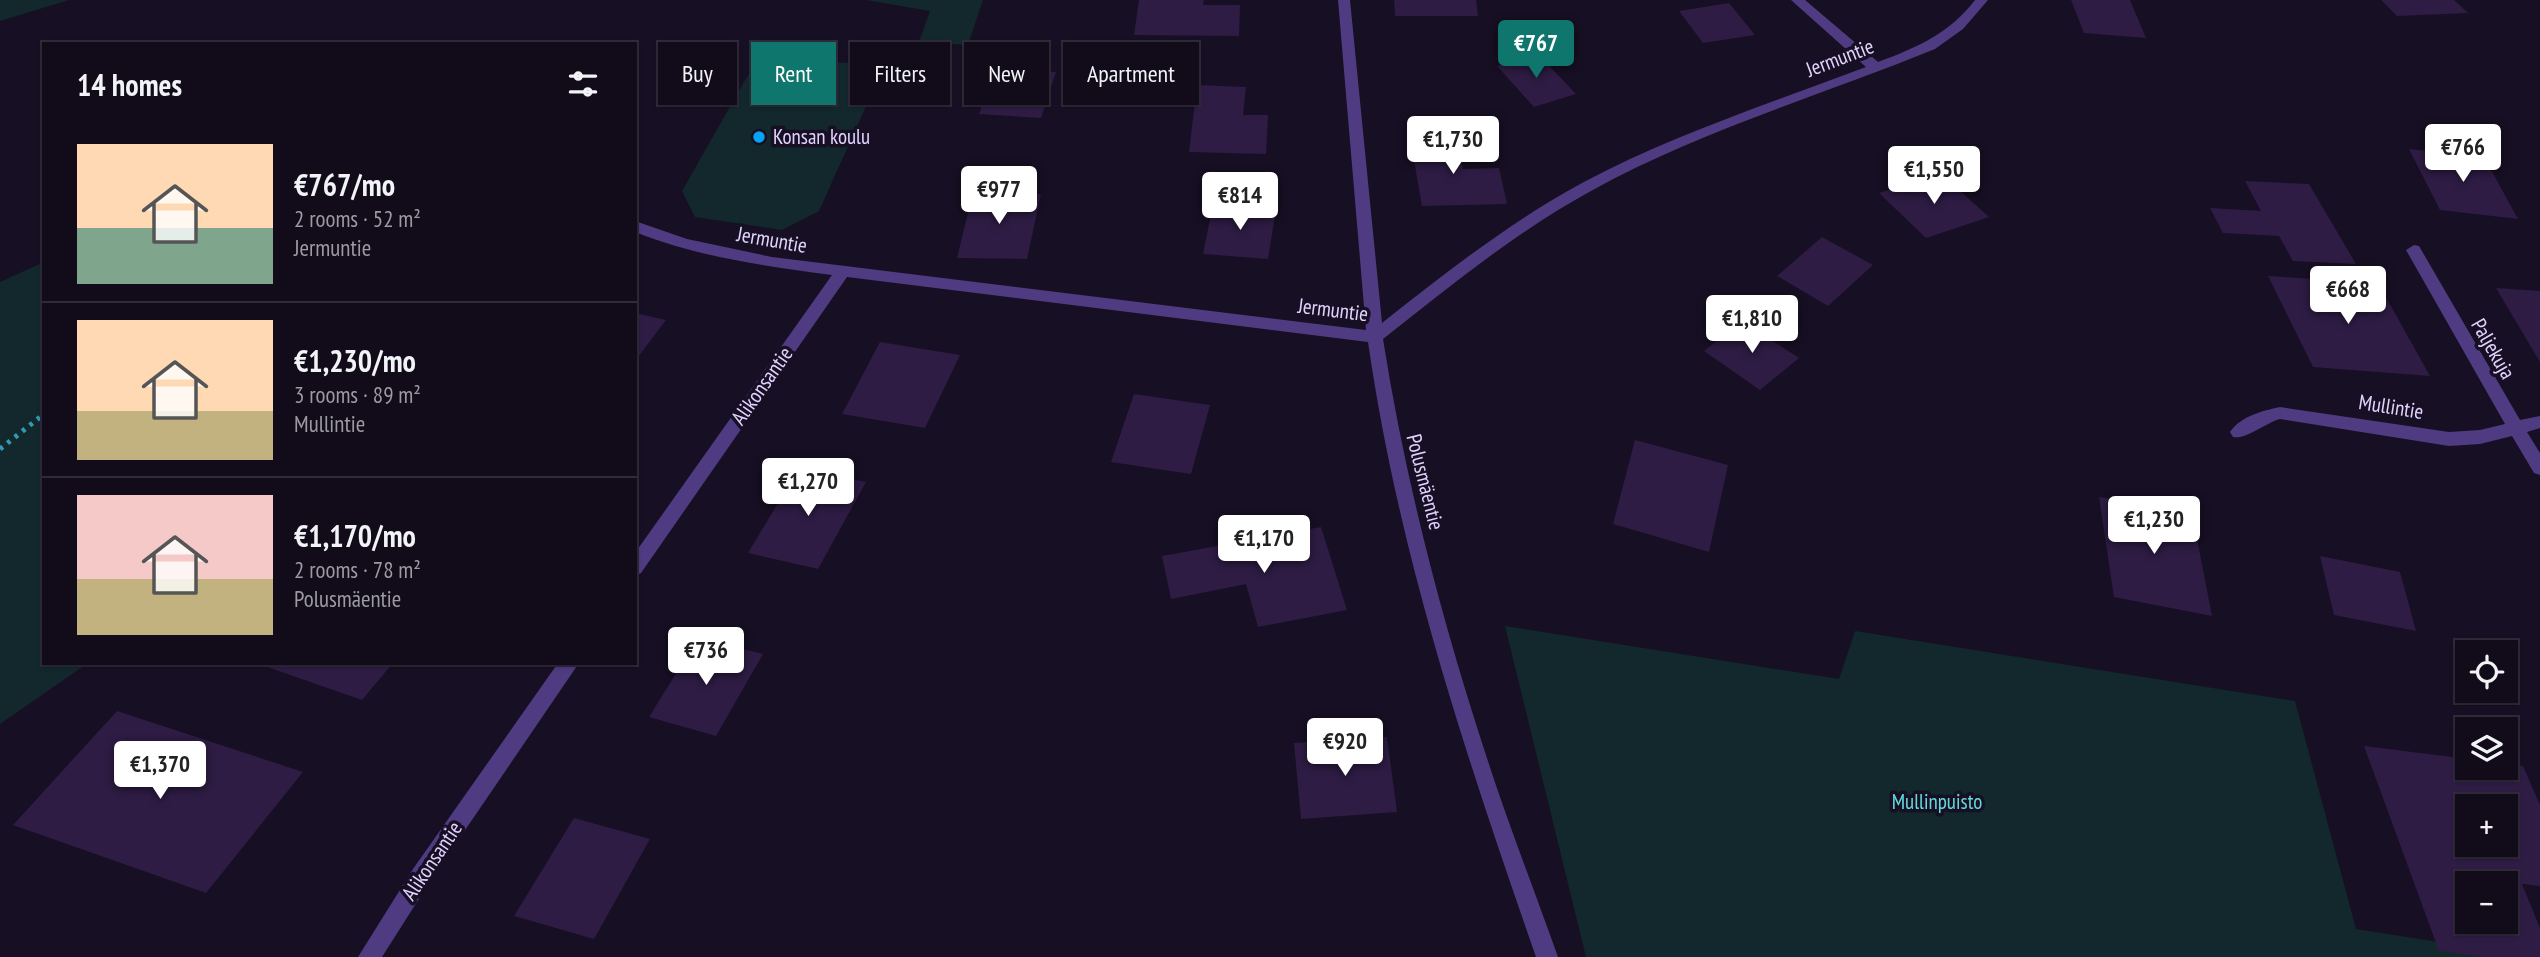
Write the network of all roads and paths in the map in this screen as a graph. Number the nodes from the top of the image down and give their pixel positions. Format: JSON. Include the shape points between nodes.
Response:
{"nodes":[{"id":1,"x":1344,"y":0,"type":"edge"},
{"id":2,"x":1797,"y":0,"type":"edge"},
{"id":3,"x":1982,"y":0,"type":"edge"},
{"id":4,"x":1875,"y":66,"type":"junction"},
{"id":5,"x":637,"y":227,"type":"edge"},
{"id":6,"x":2414,"y":250,"type":"dead end"},
{"id":7,"x":842,"y":272,"type":"junction"},
{"id":8,"x":1375,"y":337,"type":"junction"},
{"id":9,"x":42,"y":416,"type":"edge"},
{"id":10,"x":2540,"y":422,"type":"edge"},
{"id":11,"x":2515,"y":428,"type":"junction"},
{"id":12,"x":2239,"y":432,"type":"dead end"},
{"id":13,"x":0,"y":449,"type":"edge"},
{"id":14,"x":2540,"y":468,"type":"edge"},
{"id":15,"x":637,"y":565,"type":"edge"},
{"id":16,"x":568,"y":665,"type":"edge"},
{"id":17,"x":369,"y":957,"type":"edge"},
{"id":18,"x":1547,"y":957,"type":"edge"}],
"edges":[{"from":1,"to":8,"type":"street","name":"Polusmäentie"},
{"from":2,"to":4,"type":"street"},
{"from":3,"to":4,"type":"street","name":"Jermuntie","via":[[1954,32]]},
{"from":4,"to":8,"type":"street","name":"Jermuntie","via":[[1620,170],[1563,200],[1507,236]]},
{"from":5,"to":7,"type":"street","name":"Jermuntie","via":[[709,250]]},
{"from":6,"to":11,"type":"street","name":"Paljekuja"},
{"from":7,"to":8,"type":"street","name":"Jermuntie"},
{"from":7,"to":15,"type":"street","name":"Alikonsantie"},
{"from":8,"to":18,"type":"street","name":"Polusmäentie","via":[[1389,431],[1434,615],[1475,753]]},
{"from":9,"to":13,"type":"path"},
{"from":10,"to":11,"type":"street","name":"Mullintie"},
{"from":11,"to":12,"type":"street","name":"Mullintie","via":[[2449,439],[2280,413],[2260,418]]},
{"from":11,"to":14,"type":"street","name":"Paljekuja"},
{"from":16,"to":17,"type":"street","name":"Alikonsantie"}]}
